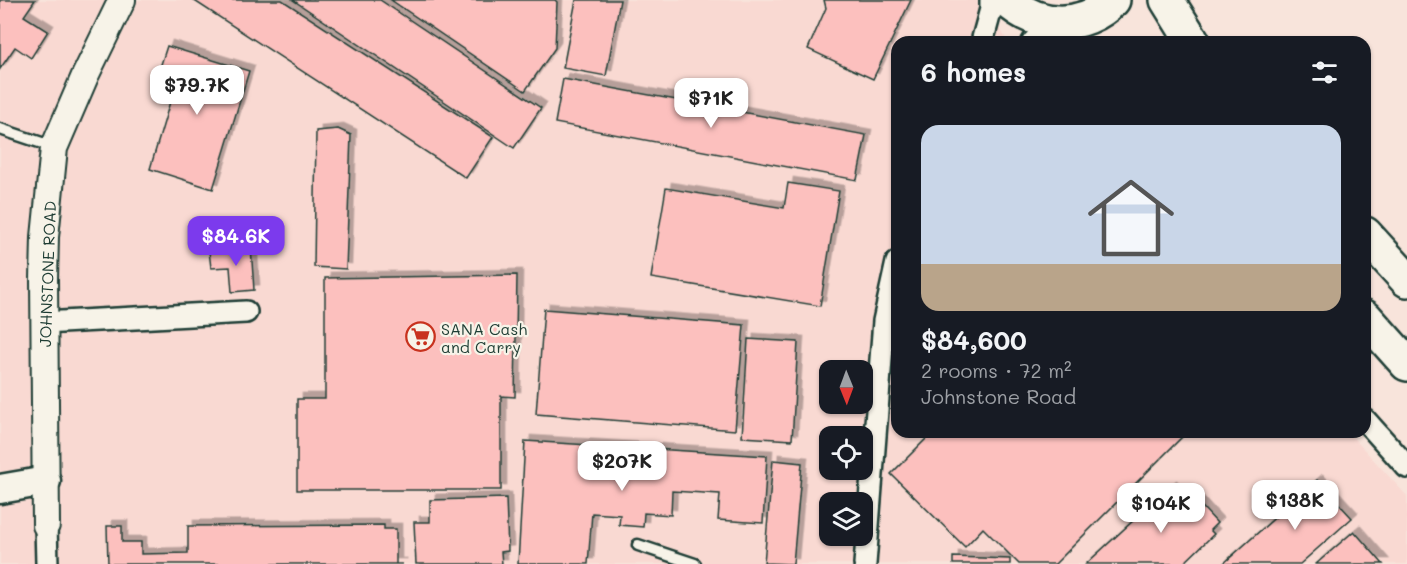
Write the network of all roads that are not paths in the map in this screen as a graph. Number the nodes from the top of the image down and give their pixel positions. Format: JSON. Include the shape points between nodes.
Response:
{"nodes":[{"id":1,"x":122,"y":0,"type":"edge"},
{"id":2,"x":991,"y":0,"type":"edge"},
{"id":3,"x":1008,"y":0,"type":"edge"},
{"id":4,"x":1113,"y":0,"type":"edge"},
{"id":5,"x":1167,"y":0,"type":"edge"},
{"id":6,"x":1049,"y":29,"type":"edge"},
{"id":7,"x":984,"y":36,"type":"edge"},
{"id":8,"x":1077,"y":36,"type":"edge"},
{"id":9,"x":1189,"y":36,"type":"edge"},
{"id":10,"x":0,"y":129,"type":"edge"},
{"id":11,"x":54,"y":148,"type":"junction"},
{"id":12,"x":1371,"y":241,"type":"edge"},
{"id":13,"x":1407,"y":280,"type":"edge"},
{"id":14,"x":891,"y":289,"type":"edge"},
{"id":15,"x":246,"y":312,"type":"dead end"},
{"id":16,"x":43,"y":323,"type":"junction"},
{"id":17,"x":1371,"y":324,"type":"edge"},
{"id":18,"x":1407,"y":364,"type":"edge"},
{"id":19,"x":1371,"y":427,"type":"edge"},
{"id":20,"x":1407,"y":467,"type":"edge"},
{"id":21,"x":46,"y":481,"type":"junction"},
{"id":22,"x":0,"y":489,"type":"edge"},
{"id":23,"x":46,"y":525,"type":"joint"},
{"id":24,"x":638,"y":545,"type":"dead end"},
{"id":25,"x":47,"y":564,"type":"edge"},
{"id":26,"x":694,"y":564,"type":"edge"},
{"id":27,"x":865,"y":564,"type":"edge"}],
"edges":[{"from":1,"to":11,"type":"street","name":"JOHNSTONE ROAD"},
{"from":2,"to":7,"type":"street"},
{"from":3,"to":6,"type":"highway"},
{"from":4,"to":6,"type":"highway","via":[[1085,19]]},
{"from":5,"to":9,"type":"highway"},
{"from":6,"to":8,"type":"highway"},
{"from":10,"to":11,"type":"lane"},
{"from":11,"to":16,"type":"street","name":"JOHNSTONE ROAD","via":[[45,237]]},
{"from":12,"to":13,"type":"highway"},
{"from":14,"to":27,"type":"street","via":[[884,321]]},
{"from":15,"to":16,"type":"street"},
{"from":16,"to":21,"type":"street","name":"JOHNSTONE ROAD"},
{"from":17,"to":18,"type":"highway"},
{"from":19,"to":20,"type":"street"},
{"from":21,"to":22,"type":"main road"},
{"from":21,"to":23,"type":"street","name":"JOHNSTONE ROAD"},
{"from":23,"to":25,"type":"street","name":"JOHNSTONE ROAD"},
{"from":24,"to":26,"type":"lane"}]}
